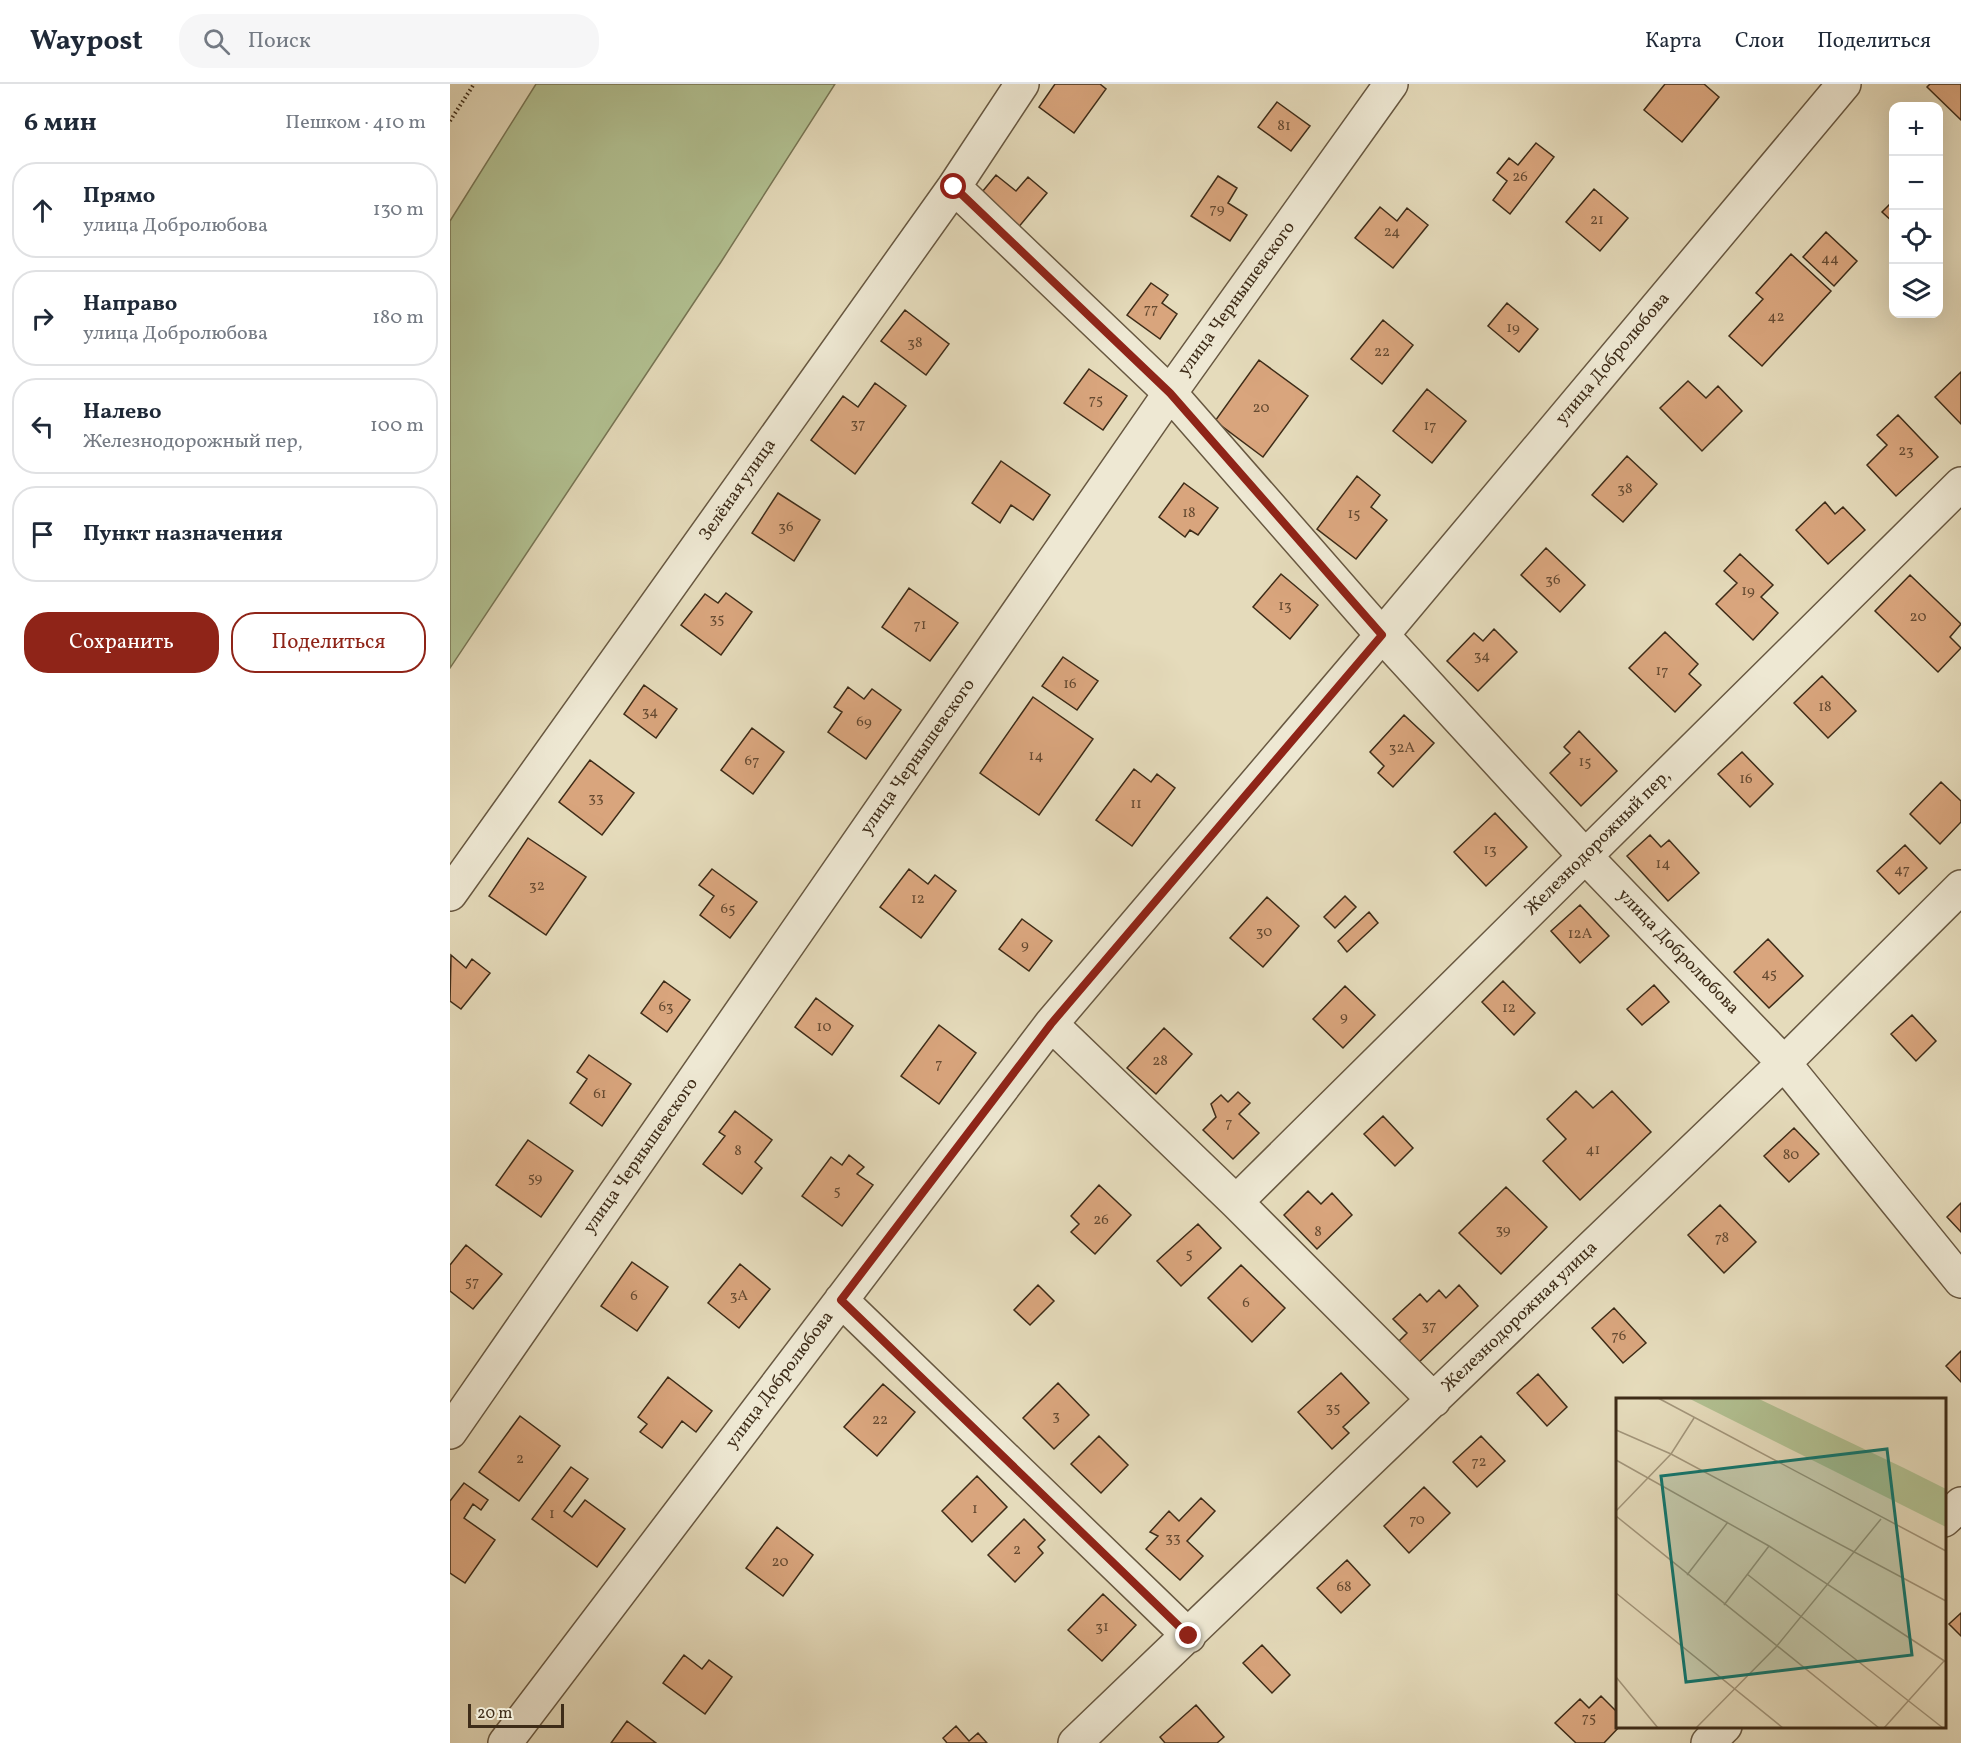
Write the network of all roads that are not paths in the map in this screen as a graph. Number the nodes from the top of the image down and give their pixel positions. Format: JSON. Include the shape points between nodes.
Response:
{"nodes":[{"id":1,"x":1022,"y":84,"type":"edge"},
{"id":2,"x":1391,"y":84,"type":"edge"},
{"id":3,"x":1844,"y":84,"type":"edge"},
{"id":4,"x":954,"y":187,"type":"junction"},
{"id":5,"x":1170,"y":393,"type":"junction"},
{"id":6,"x":1961,"y":484,"type":"edge"},
{"id":7,"x":1382,"y":635,"type":"junction"},
{"id":8,"x":1585,"y":856,"type":"junction"},
{"id":9,"x":1961,"y":887,"type":"edge"},
{"id":10,"x":450,"y":894,"type":"edge"},
{"id":11,"x":1051,"y":1024,"type":"junction"},
{"id":12,"x":1784,"y":1063,"type":"junction"},
{"id":13,"x":1236,"y":1202,"type":"junction"},
{"id":14,"x":1961,"y":1281,"type":"edge"},
{"id":15,"x":841,"y":1300,"type":"junction"},
{"id":16,"x":1434,"y":1400,"type":"junction"},
{"id":17,"x":450,"y":1432,"type":"edge"},
{"id":18,"x":1961,"y":1504,"type":"edge"},
{"id":19,"x":1946,"y":1518,"type":"edge"},
{"id":20,"x":1189,"y":1636,"type":"junction"},
{"id":21,"x":1723,"y":1728,"type":"edge"},
{"id":22,"x":505,"y":1743,"type":"edge"},
{"id":23,"x":1075,"y":1743,"type":"edge"},
{"id":24,"x":1708,"y":1743,"type":"edge"}],
"edges":[{"from":1,"to":4,"type":"street","name":"Зелёная улица"},
{"from":2,"to":5,"type":"street","name":"улица Чернышевского"},
{"from":3,"to":7,"type":"street","name":"улица Добролюбова"},
{"from":4,"to":5,"type":"street","name":"улица Добролюбова"},
{"from":4,"to":10,"type":"street","name":"Зелёная улица"},
{"from":5,"to":7,"type":"street","name":"улица Добролюбова"},
{"from":5,"to":17,"type":"street","name":"улица Чернышевского"},
{"from":6,"to":8,"type":"street","name":"Железнодорожный пер,"},
{"from":7,"to":8,"type":"street","name":"улица Добролюбова"},
{"from":7,"to":11,"type":"street","name":"улица Добролюбова"},
{"from":8,"to":12,"type":"street","name":"улица Добролюбова"},
{"from":8,"to":13,"type":"street","name":"Железнодорожный пер,"},
{"from":9,"to":12,"type":"street","name":"Железнодорожная улица"},
{"from":11,"to":13,"type":"street"},
{"from":11,"to":15,"type":"street","name":"улица Добролюбова"},
{"from":12,"to":14,"type":"street","name":"улица Добролюбова"},
{"from":12,"to":16,"type":"street","name":"Железнодорожная улица"},
{"from":13,"to":16,"type":"street"},
{"from":15,"to":20,"type":"street"},
{"from":15,"to":22,"type":"street","name":"улица Добролюбова"},
{"from":16,"to":20,"type":"street","name":"Железнодорожная улица"},
{"from":18,"to":19,"type":"street"},
{"from":20,"to":23,"type":"street","name":"Железнодорожная улица"},
{"from":21,"to":24,"type":"street"}]}
